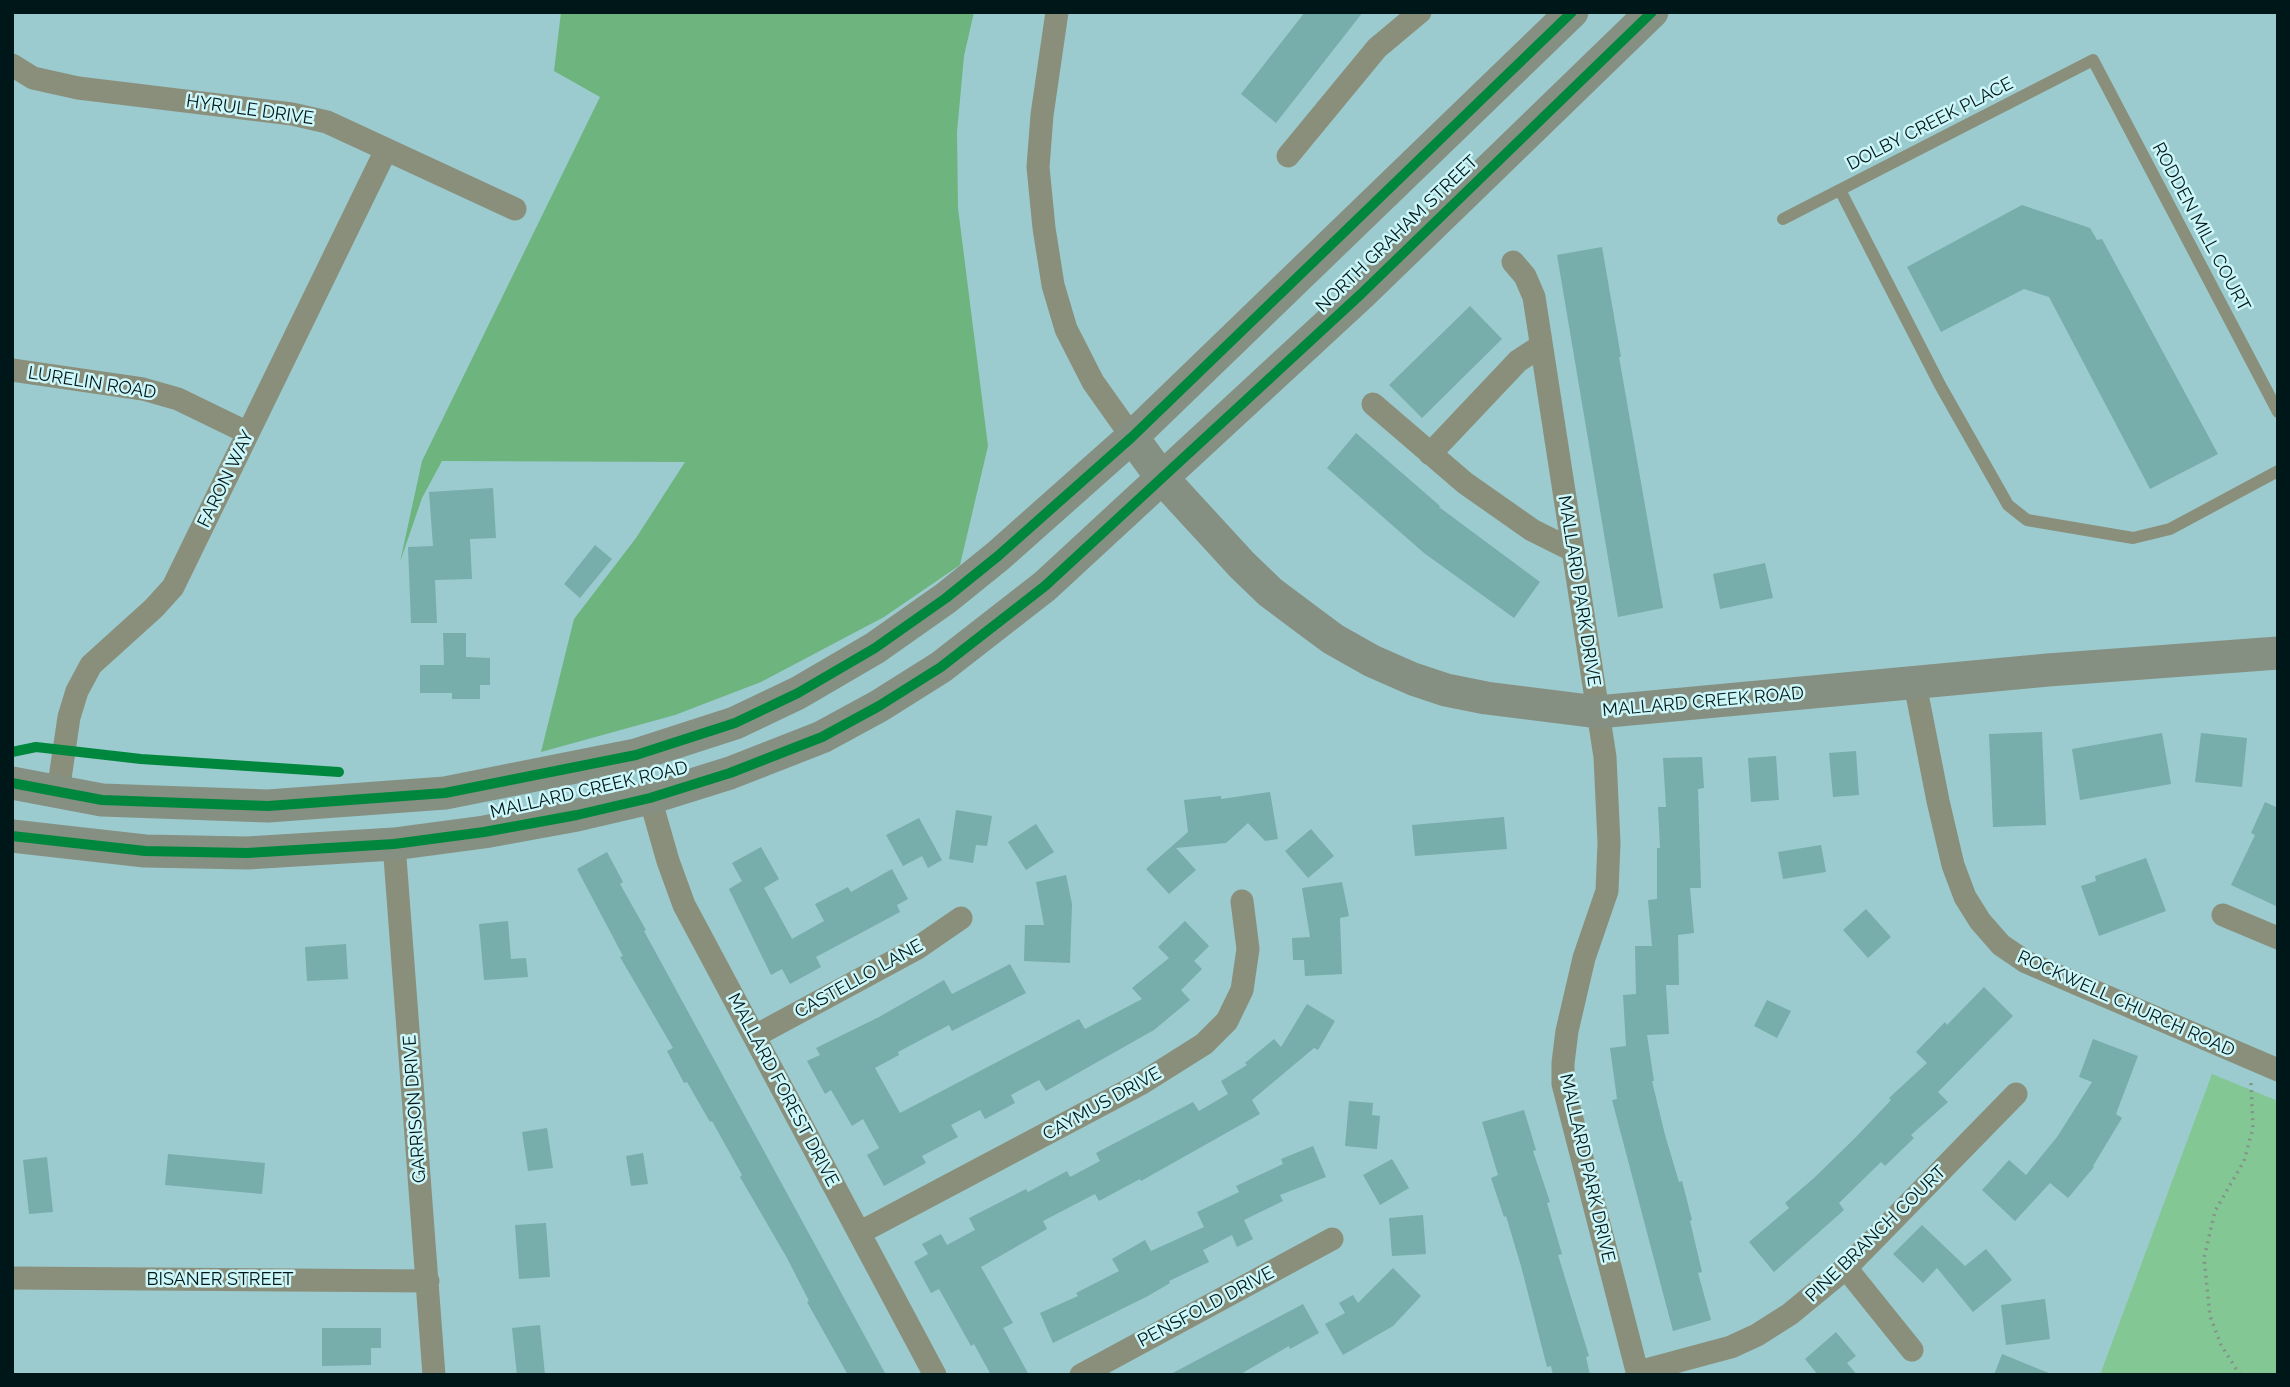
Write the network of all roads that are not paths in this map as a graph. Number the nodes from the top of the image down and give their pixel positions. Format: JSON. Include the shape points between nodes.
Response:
{"nodes":[{"id":1,"x":1058,"y":12,"type":"edge"},
{"id":2,"x":1420,"y":12,"type":"edge"},
{"id":3,"x":1572,"y":12,"type":"edge"},
{"id":4,"x":1652,"y":12,"type":"edge"},
{"id":5,"x":2093,"y":60,"type":"joint"},
{"id":6,"x":12,"y":65,"type":"edge"},
{"id":7,"x":386,"y":150,"type":"junction"},
{"id":8,"x":1288,"y":156,"type":"dead end"},
{"id":9,"x":1840,"y":190,"type":"junction"},
{"id":10,"x":515,"y":209,"type":"dead end"},
{"id":11,"x":1783,"y":219,"type":"dead end"},
{"id":12,"x":1513,"y":262,"type":"dead end"},
{"id":13,"x":1541,"y":346,"type":"junction"},
{"id":14,"x":12,"y":370,"type":"edge"},
{"id":15,"x":1373,"y":404,"type":"dead end"},
{"id":16,"x":2278,"y":411,"type":"edge"},
{"id":17,"x":248,"y":433,"type":"junction"},
{"id":18,"x":1132,"y":437,"type":"junction"},
{"id":19,"x":1430,"y":454,"type":"junction"},
{"id":20,"x":2278,"y":471,"type":"edge"},
{"id":21,"x":1162,"y":478,"type":"junction"},
{"id":22,"x":1572,"y":550,"type":"junction"},
{"id":23,"x":2278,"y":653,"type":"edge"},
{"id":24,"x":1915,"y":684,"type":"junction"},
{"id":25,"x":1598,"y":712,"type":"junction"},
{"id":26,"x":12,"y":783,"type":"edge"},
{"id":27,"x":58,"y":792,"type":"junction"},
{"id":28,"x":650,"y":798,"type":"junction"},
{"id":29,"x":12,"y":836,"type":"edge"},
{"id":30,"x":394,"y":844,"type":"junction"},
{"id":31,"x":1242,"y":901,"type":"dead end"},
{"id":32,"x":2224,"y":915,"type":"dead end"},
{"id":33,"x":961,"y":918,"type":"dead end"},
{"id":34,"x":2278,"y":937,"type":"edge"},
{"id":35,"x":755,"y":1036,"type":"junction"},
{"id":36,"x":2278,"y":1070,"type":"edge"},
{"id":37,"x":2016,"y":1094,"type":"dead end"},
{"id":38,"x":859,"y":1233,"type":"junction"},
{"id":39,"x":1332,"y":1239,"type":"dead end"},
{"id":40,"x":1846,"y":1268,"type":"junction"},
{"id":41,"x":12,"y":1278,"type":"edge"},
{"id":42,"x":428,"y":1281,"type":"junction"},
{"id":43,"x":1912,"y":1350,"type":"dead end"},
{"id":44,"x":1638,"y":1373,"type":"edge"},
{"id":45,"x":434,"y":1375,"type":"edge"},
{"id":46,"x":935,"y":1375,"type":"edge"},
{"id":47,"x":1081,"y":1375,"type":"edge"}],
"edges":[{"from":1,"to":18,"type":"street","via":[[1038,167],[1052,285],[1066,329],[1093,382]]},
{"from":2,"to":8,"type":"street","via":[[1377,48]]},
{"from":3,"to":18,"type":"main road"},
{"from":4,"to":21,"type":"main road","name":"NORTH GRAHAM STREET","via":[[1361,295]]},
{"from":5,"to":9,"type":"lane","name":"DOLBY CREEK PLACE"},
{"from":5,"to":16,"type":"lane","name":"RODDEN MILL COURT"},
{"from":6,"to":7,"type":"street","name":"HYRULE DRIVE","via":[[33,78],[78,88],[292,114],[327,122]]},
{"from":7,"to":10,"type":"street","name":"HYRULE DRIVE"},
{"from":7,"to":17,"type":"street","name":"FARON WAY"},
{"from":9,"to":11,"type":"lane","name":"DOLBY CREEK PLACE"},
{"from":9,"to":20,"type":"lane","via":[[1940,385],[2008,505],[2027,520],[2133,538],[2170,529]]},
{"from":12,"to":13,"type":"street","name":"MALLARD PARK DRIVE","via":[[1534,297]]},
{"from":13,"to":19,"type":"street","via":[[1518,361]]},
{"from":13,"to":22,"type":"street","name":"MALLARD PARK DRIVE"},
{"from":14,"to":17,"type":"street","name":"LURELIN ROAD","via":[[143,389],[178,399]]},
{"from":15,"to":19,"type":"street"},
{"from":17,"to":27,"type":"street","name":"FARON WAY","via":[[173,587],[92,665],[77,691]]},
{"from":18,"to":21,"type":"main road","name":"MALLARD CREEK ROAD"},
{"from":18,"to":27,"type":"main road","name":"MALLARD CREEK ROAD","via":[[946,598],[875,648],[735,723],[636,755],[445,793],[268,806],[102,800]]},
{"from":19,"to":22,"type":"street","via":[[1531,530]]},
{"from":21,"to":25,"type":"main road","name":"MALLARD CREEK ROAD","via":[[1270,592],[1333,639],[1372,661],[1446,690]]},
{"from":21,"to":28,"type":"main road","name":"MALLARD CREEK ROAD","via":[[1006,618],[880,706],[777,756]]},
{"from":22,"to":25,"type":"street","name":"MALLARD PARK DRIVE"},
{"from":23,"to":24,"type":"main road","name":"MALLARD CREEK ROAD"},
{"from":24,"to":25,"type":"main road","name":"MALLARD CREEK ROAD"},
{"from":24,"to":36,"type":"street","name":"ROCKWELL CHURCH ROAD","via":[[1953,865],[1965,897],[2001,945],[2026,962]]},
{"from":25,"to":44,"type":"street","name":"MALLARD PARK DRIVE","via":[[1605,757],[1608,883],[1567,1031],[1563,1084]]},
{"from":26,"to":27,"type":"main road","name":"MALLARD CREEK ROAD"},
{"from":28,"to":30,"type":"main road","name":"MALLARD CREEK ROAD","via":[[484,832]]},
{"from":28,"to":35,"type":"street","name":"MALLARD FOREST DRIVE","via":[[684,905]]},
{"from":29,"to":30,"type":"main road","name":"MALLARD CREEK ROAD","via":[[145,851],[247,853]]},
{"from":30,"to":42,"type":"street","name":"GARRISON DRIVE"},
{"from":31,"to":38,"type":"street","name":"CAYMUS DRIVE","via":[[1248,949],[1242,990],[1227,1021],[1204,1044],[1142,1083]]},
{"from":32,"to":34,"type":"street"},
{"from":33,"to":35,"type":"street","name":"CASTELLO LANE","via":[[916,949]]},
{"from":35,"to":38,"type":"street","name":"MALLARD FOREST DRIVE"},
{"from":37,"to":40,"type":"street","name":"PINE BRANCH COURT"},
{"from":38,"to":46,"type":"street","name":"MALLARD FOREST DRIVE"},
{"from":39,"to":47,"type":"street","name":"PENSFOLD DRIVE"},
{"from":40,"to":43,"type":"street"},
{"from":40,"to":44,"type":"street","name":"PINE BRANCH COURT","via":[[1757,1335],[1731,1347]]},
{"from":41,"to":42,"type":"street","name":"BISANER STREET"},
{"from":42,"to":45,"type":"street","name":"GARRISON DRIVE"}]}
